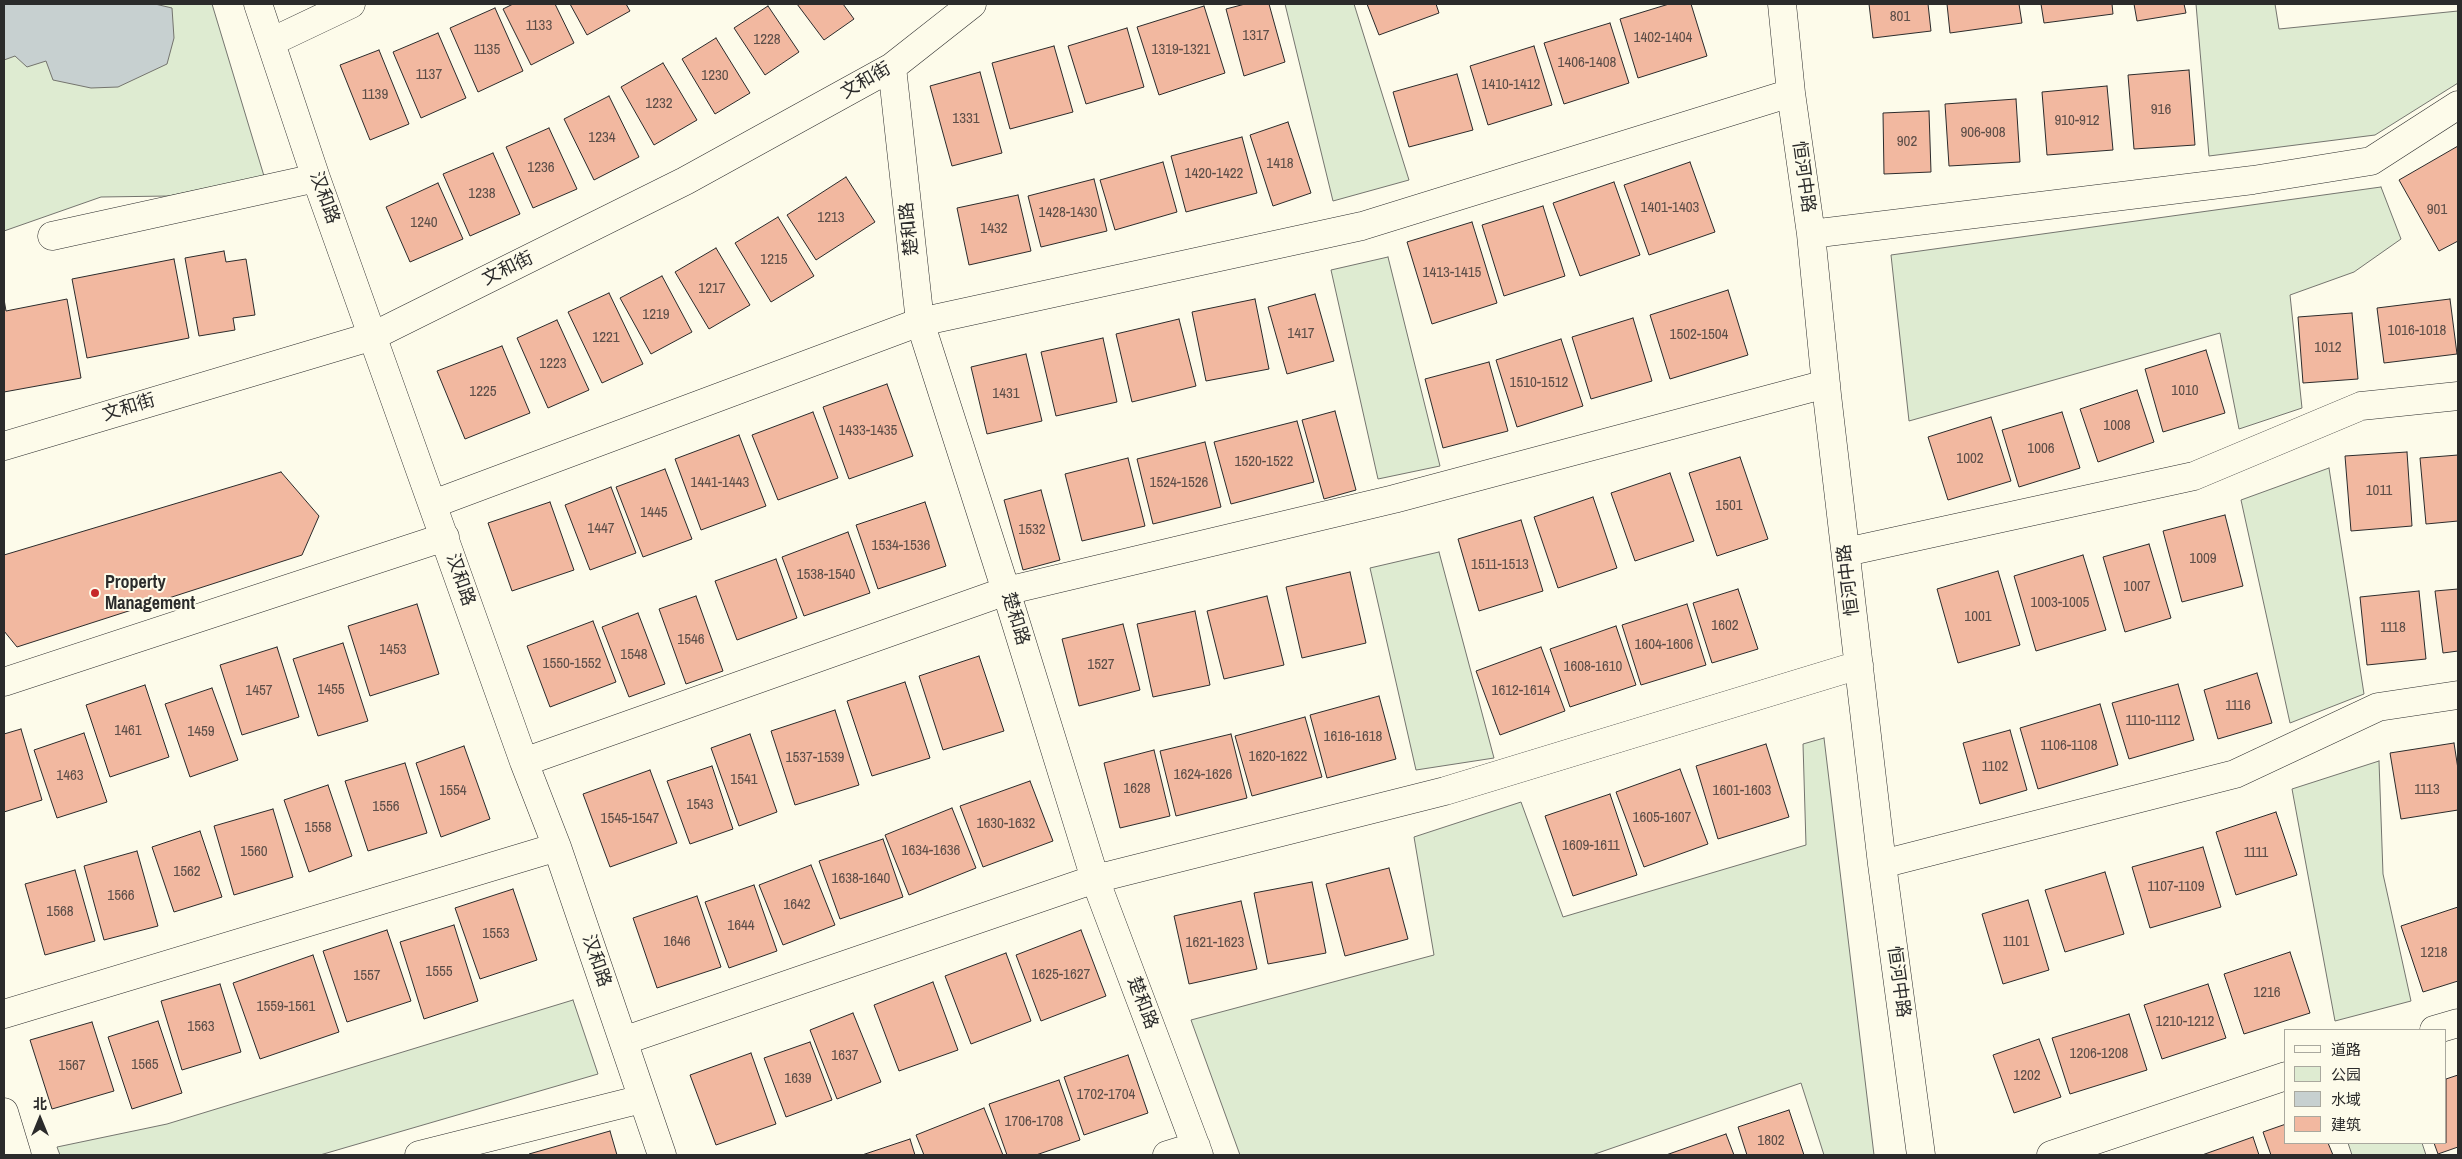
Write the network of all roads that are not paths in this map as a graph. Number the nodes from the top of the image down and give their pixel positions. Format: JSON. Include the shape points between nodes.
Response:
{"nodes":[{"id":1,"x":258,"y":4,"type":"edge"},
{"id":2,"x":351,"y":4,"type":"edge"},
{"id":3,"x":972,"y":4,"type":"edge"},
{"id":4,"x":1782,"y":4,"type":"edge"},
{"id":5,"x":271,"y":42,"type":"junction"},
{"id":6,"x":892,"y":68,"type":"junction"},
{"id":7,"x":1791,"y":93,"type":"junction"},
{"id":8,"x":2458,"y":105,"type":"edge"},
{"id":9,"x":316,"y":178,"type":"junction"},
{"id":10,"x":1811,"y":234,"type":"junction"},
{"id":11,"x":52,"y":236,"type":"dead end"},
{"id":12,"x":920,"y":322,"type":"junction"},
{"id":13,"x":373,"y":336,"type":"junction"},
{"id":14,"x":1826,"y":384,"type":"junction"},
{"id":15,"x":2458,"y":396,"type":"edge"},
{"id":16,"x":4,"y":446,"type":"edge"},
{"id":17,"x":433,"y":504,"type":"junction"},
{"id":18,"x":445,"y":537,"type":"junction"},
{"id":19,"x":1846,"y":552,"type":"junction"},
{"id":20,"x":1006,"y":591,"type":"junction"},
{"id":21,"x":1859,"y":665,"type":"junction"},
{"id":22,"x":4,"y":682,"type":"edge"},
{"id":23,"x":2458,"y":695,"type":"edge"},
{"id":24,"x":524,"y":762,"type":"junction"},
{"id":25,"x":557,"y":846,"type":"junction"},
{"id":26,"x":1882,"y":864,"type":"junction"},
{"id":27,"x":1095,"y":879,"type":"junction"},
{"id":28,"x":4,"y":1014,"type":"edge"},
{"id":29,"x":2458,"y":1023,"type":"edge"},
{"id":30,"x":2437,"y":1029,"type":"edge"},
{"id":31,"x":623,"y":1041,"type":"junction"},
{"id":32,"x":2284,"y":1077,"type":"edge"},
{"id":33,"x":642,"y":1099,"type":"junction"},
{"id":34,"x":4,"y":1112,"type":"edge"},
{"id":35,"x":1198,"y":1150,"type":"edge"},
{"id":36,"x":17,"y":1155,"type":"edge"},
{"id":37,"x":419,"y":1155,"type":"edge"},
{"id":38,"x":662,"y":1155,"type":"edge"},
{"id":39,"x":1167,"y":1155,"type":"edge"},
{"id":40,"x":1921,"y":1155,"type":"edge"},
{"id":41,"x":2051,"y":1155,"type":"edge"}],
"edges":[{"from":1,"to":5,"type":"street","name":"汉和路"},
{"from":2,"to":5,"type":"street"},
{"from":3,"to":6,"type":"street","name":"文和街"},
{"from":4,"to":7,"type":"street","name":"恒河中路"},
{"from":5,"to":9,"type":"street","name":"汉和路"},
{"from":6,"to":12,"type":"street","name":"楚和路"},
{"from":6,"to":13,"type":"street","name":"文和街","via":[[685,181]]},
{"from":7,"to":10,"type":"street","name":"恒河中路"},
{"from":7,"to":12,"type":"street","via":[[1362,226]]},
{"from":8,"to":10,"type":"street","via":[[2372,161],[2253,180]]},
{"from":9,"to":11,"type":"street"},
{"from":9,"to":13,"type":"street","name":"汉和路"},
{"from":10,"to":14,"type":"street","name":"恒河中路"},
{"from":12,"to":17,"type":"street"},
{"from":12,"to":20,"type":"street","name":"楚和路"},
{"from":13,"to":16,"type":"street","name":"文和街"},
{"from":13,"to":17,"type":"street","name":"汉和路"},
{"from":14,"to":19,"type":"street","name":"恒河中路"},
{"from":14,"to":20,"type":"street","via":[[1394,498]]},
{"from":15,"to":19,"type":"street","via":[[2361,406],[2194,476]]},
{"from":17,"to":18,"type":"street","name":"汉和路"},
{"from":18,"to":22,"type":"street"},
{"from":18,"to":24,"type":"street","name":"汉和路"},
{"from":19,"to":21,"type":"street","name":"恒河中路"},
{"from":20,"to":24,"type":"street"},
{"from":20,"to":27,"type":"street","name":"楚和路"},
{"from":21,"to":26,"type":"street","name":"恒河中路"},
{"from":21,"to":27,"type":"street","via":[[1445,791]]},
{"from":23,"to":26,"type":"street","via":[[2378,708],[2235,774]]},
{"from":24,"to":25,"type":"street","name":"汉和路"},
{"from":25,"to":28,"type":"street"},
{"from":25,"to":31,"type":"street","name":"汉和路"},
{"from":26,"to":40,"type":"street","name":"恒河中路"},
{"from":27,"to":31,"type":"street"},
{"from":27,"to":35,"type":"street","name":"楚和路"},
{"from":29,"to":30,"type":"street"},
{"from":31,"to":33,"type":"street","name":"汉和路"},
{"from":32,"to":41,"type":"street"},
{"from":33,"to":37,"type":"street"},
{"from":33,"to":38,"type":"street","name":"汉和路"},
{"from":34,"to":36,"type":"street"},
{"from":35,"to":39,"type":"street"}]}
